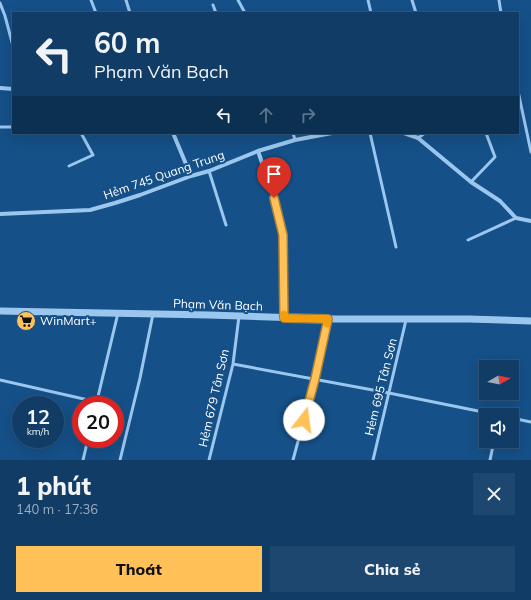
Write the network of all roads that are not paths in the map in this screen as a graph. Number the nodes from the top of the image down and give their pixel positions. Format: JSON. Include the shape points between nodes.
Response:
{"nodes":[{"id":1,"x":91,"y":0,"type":"edge"},
{"id":2,"x":126,"y":0,"type":"edge"},
{"id":3,"x":238,"y":0,"type":"edge"},
{"id":4,"x":368,"y":0,"type":"edge"},
{"id":5,"x":412,"y":0,"type":"edge"},
{"id":6,"x":499,"y":0,"type":"edge"},
{"id":7,"x":0,"y":3,"type":"edge"},
{"id":8,"x":213,"y":5,"type":"dead end"},
{"id":9,"x":96,"y":12,"type":"edge"},
{"id":10,"x":130,"y":12,"type":"edge"},
{"id":11,"x":216,"y":12,"type":"edge"},
{"id":12,"x":244,"y":12,"type":"edge"},
{"id":13,"x":371,"y":12,"type":"edge"},
{"id":14,"x":416,"y":12,"type":"edge"},
{"id":15,"x":501,"y":12,"type":"edge"},
{"id":16,"x":12,"y":42,"type":"edge"},
{"id":17,"x":0,"y":88,"type":"edge"},
{"id":18,"x":12,"y":89,"type":"edge"},
{"id":19,"x":519,"y":96,"type":"edge"},
{"id":20,"x":0,"y":127,"type":"edge"},
{"id":21,"x":12,"y":127,"type":"edge"},
{"id":22,"x":82,"y":134,"type":"edge"},
{"id":23,"x":173,"y":134,"type":"edge"},
{"id":24,"x":293,"y":134,"type":"edge"},
{"id":25,"x":327,"y":134,"type":"edge"},
{"id":26,"x":370,"y":134,"type":"edge"},
{"id":27,"x":407,"y":134,"type":"edge"},
{"id":28,"x":423,"y":134,"type":"edge"},
{"id":29,"x":486,"y":134,"type":"edge"},
{"id":30,"x":418,"y":138,"type":"junction"},
{"id":31,"x":295,"y":140,"type":"junction"},
{"id":32,"x":258,"y":151,"type":"junction"},
{"id":33,"x":531,"y":152,"type":"edge"},
{"id":34,"x":69,"y":166,"type":"dead end"},
{"id":35,"x":209,"y":171,"type":"junction"},
{"id":36,"x":191,"y":176,"type":"junction"},
{"id":37,"x":471,"y":182,"type":"junction"},
{"id":38,"x":0,"y":214,"type":"edge"},
{"id":39,"x":516,"y":218,"type":"junction"},
{"id":40,"x":531,"y":221,"type":"edge"},
{"id":41,"x":226,"y":225,"type":"dead end"},
{"id":42,"x":468,"y":240,"type":"dead end"},
{"id":43,"x":396,"y":247,"type":"dead end"},
{"id":44,"x":0,"y":311,"type":"edge"},
{"id":45,"x":118,"y":313,"type":"junction"},
{"id":46,"x":153,"y":314,"type":"junction"},
{"id":47,"x":239,"y":316,"type":"junction"},
{"id":48,"x":284,"y":318,"type":"junction"},
{"id":49,"x":328,"y":319,"type":"junction"},
{"id":50,"x":407,"y":319,"type":"junction"},
{"id":51,"x":531,"y":321,"type":"edge"},
{"id":52,"x":233,"y":364,"type":"junction"},
{"id":53,"x":315,"y":379,"type":"junction"},
{"id":54,"x":0,"y":380,"type":"edge"},
{"id":55,"x":389,"y":393,"type":"junction"},
{"id":56,"x":99,"y":396,"type":"edge"},
{"id":57,"x":72,"y":398,"type":"edge"},
{"id":58,"x":479,"y":411,"type":"edge"},
{"id":59,"x":519,"y":419,"type":"edge"},
{"id":60,"x":531,"y":422,"type":"edge"},
{"id":61,"x":86,"y":448,"type":"edge"},
{"id":62,"x":493,"y":448,"type":"edge"},
{"id":63,"x":83,"y":460,"type":"edge"},
{"id":64,"x":120,"y":460,"type":"edge"},
{"id":65,"x":209,"y":460,"type":"edge"},
{"id":66,"x":293,"y":460,"type":"edge"},
{"id":67,"x":373,"y":460,"type":"edge"},
{"id":68,"x":490,"y":460,"type":"edge"}],
"edges":[{"from":1,"to":9,"type":"lane"},
{"from":2,"to":10,"type":"lane"},
{"from":3,"to":12,"type":"lane"},
{"from":4,"to":13,"type":"lane"},
{"from":5,"to":14,"type":"lane"},
{"from":6,"to":15,"type":"lane"},
{"from":7,"to":16,"type":"lane"},
{"from":8,"to":11,"type":"lane"},
{"from":17,"to":18,"type":"street"},
{"from":19,"to":33,"type":"lane"},
{"from":20,"to":21,"type":"lane"},
{"from":22,"to":34,"type":"lane","via":[[93,154]]},
{"from":23,"to":36,"type":"street"},
{"from":24,"to":31,"type":"lane"},
{"from":25,"to":31,"type":"street","name":"Hẻm 745 Quang Trung"},
{"from":26,"to":43,"type":"lane"},
{"from":27,"to":30,"type":"street"},
{"from":28,"to":30,"type":"lane"},
{"from":29,"to":37,"type":"lane","via":[[495,157]]},
{"from":30,"to":37,"type":"street"},
{"from":31,"to":32,"type":"street","name":"Hẻm 745 Quang Trung"},
{"from":32,"to":35,"type":"street","name":"Hẻm 745 Quang Trung"},
{"from":32,"to":48,"type":"street","via":[[283,235]]},
{"from":35,"to":36,"type":"street","name":"Hẻm 745 Quang Trung"},
{"from":35,"to":41,"type":"lane"},
{"from":36,"to":38,"type":"street","name":"Hẻm 745 Quang Trung","via":[[90,210]]},
{"from":37,"to":39,"type":"street","via":[[500,201]]},
{"from":39,"to":40,"type":"street"},
{"from":39,"to":42,"type":"lane"},
{"from":44,"to":45,"type":"street","name":"Phạm Văn Bạch"},
{"from":45,"to":46,"type":"street","name":"Phạm Văn Bạch"},
{"from":45,"to":56,"type":"lane"},
{"from":46,"to":47,"type":"street","name":"Phạm Văn Bạch"},
{"from":46,"to":64,"type":"lane"},
{"from":47,"to":48,"type":"street","name":"Phạm Văn Bạch"},
{"from":47,"to":52,"type":"lane","name":"Hẻm 679 Tân Sơn"},
{"from":48,"to":49,"type":"street","name":"Phạm Văn Bạch"},
{"from":49,"to":50,"type":"street","name":"Phạm Văn Bạch"},
{"from":49,"to":53,"type":"lane"},
{"from":50,"to":51,"type":"street","name":"Phạm Văn Bạch"},
{"from":50,"to":55,"type":"lane","name":"Hẻm 695 Tân Sơn"},
{"from":52,"to":53,"type":"lane"},
{"from":52,"to":65,"type":"lane","name":"Hẻm 679 Tân Sơn"},
{"from":53,"to":55,"type":"lane"},
{"from":53,"to":66,"type":"lane"},
{"from":54,"to":57,"type":"lane"},
{"from":55,"to":58,"type":"lane"},
{"from":55,"to":67,"type":"lane","name":"Hẻm 695 Tân Sơn"},
{"from":59,"to":60,"type":"lane"},
{"from":61,"to":63,"type":"lane"},
{"from":62,"to":68,"type":"lane"}]}
